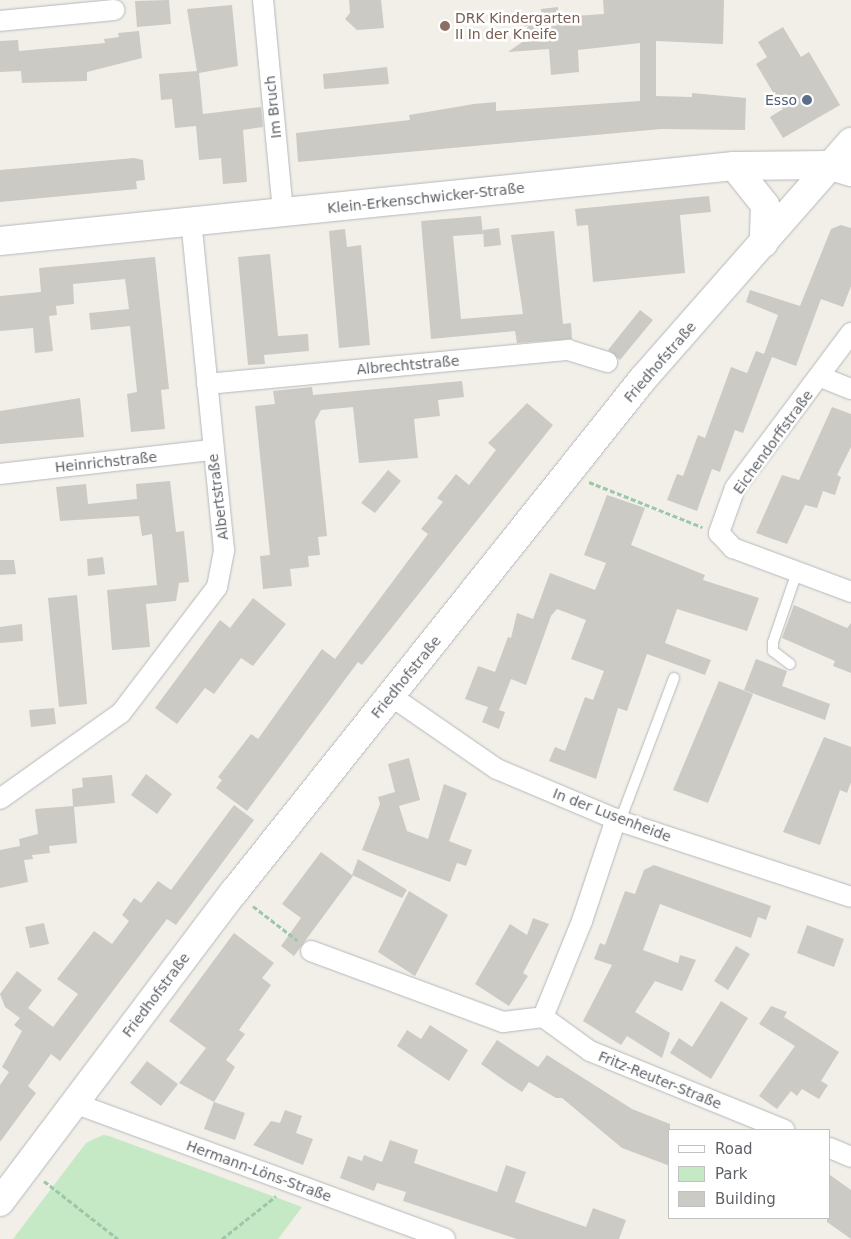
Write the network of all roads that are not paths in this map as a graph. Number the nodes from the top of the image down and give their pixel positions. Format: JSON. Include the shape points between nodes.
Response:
{"nodes":[{"id":1,"x":263,"y":0,"type":"edge"},
{"id":2,"x":114,"y":10,"type":"dead end"},
{"id":3,"x":0,"y":21,"type":"edge"},
{"id":4,"x":851,"y":142,"type":"edge"},
{"id":5,"x":734,"y":166,"type":"junction"},
{"id":6,"x":839,"y":169,"type":"edge"},
{"id":7,"x":284,"y":213,"type":"junction"},
{"id":8,"x":191,"y":221,"type":"junction"},
{"id":9,"x":0,"y":241,"type":"edge"},
{"id":10,"x":764,"y":244,"type":"junction"},
{"id":11,"x":851,"y":333,"type":"edge"},
{"id":12,"x":607,"y":362,"type":"dead end"},
{"id":13,"x":821,"y":377,"type":"junction"},
{"id":14,"x":206,"y":384,"type":"junction"},
{"id":15,"x":851,"y":389,"type":"edge"},
{"id":16,"x":212,"y":450,"type":"junction"},
{"id":17,"x":0,"y":474,"type":"edge"},
{"id":18,"x":798,"y":572,"type":"junction"},
{"id":19,"x":851,"y":592,"type":"edge"},
{"id":20,"x":790,"y":664,"type":"dead end"},
{"id":21,"x":674,"y":678,"type":"dead end"},
{"id":22,"x":391,"y":696,"type":"junction"},
{"id":23,"x":0,"y":800,"type":"edge"},
{"id":24,"x":618,"y":820,"type":"junction"},
{"id":25,"x":849,"y":891,"type":"edge"},
{"id":26,"x":311,"y":951,"type":"road end"},
{"id":27,"x":543,"y":1017,"type":"junction"},
{"id":28,"x":74,"y":1103,"type":"junction"},
{"id":29,"x":783,"y":1129,"type":"edge"},
{"id":30,"x":831,"y":1148,"type":"edge"},
{"id":31,"x":851,"y":1157,"type":"edge"},
{"id":32,"x":0,"y":1202,"type":"edge"},
{"id":33,"x":445,"y":1239,"type":"edge"}],
"edges":[{"from":1,"to":7,"type":"street","name":"Im Bruch"},
{"from":2,"to":3,"type":"street"},
{"from":4,"to":6,"type":"main road","name":"Friedhofstraße"},
{"from":5,"to":6,"type":"main road","name":"Klein-Erkenschwicker-Straße"},
{"from":5,"to":7,"type":"main road","name":"Klein-Erkenschwicker-Straße"},
{"from":5,"to":10,"type":"main road","via":[[765,205]]},
{"from":6,"to":10,"type":"main road","name":"Friedhofstraße"},
{"from":7,"to":8,"type":"main road","name":"Klein-Erkenschwicker-Straße"},
{"from":8,"to":9,"type":"main road","name":"Klein-Erkenschwicker-Straße"},
{"from":8,"to":14,"type":"street","name":"Albertstraße"},
{"from":10,"to":22,"type":"main road","name":"Friedhofstraße","via":[[642,380]]},
{"from":11,"to":13,"type":"street","name":"Eichendorffstraße"},
{"from":12,"to":14,"type":"street","name":"Albrechtstraße","via":[[568,350]]},
{"from":13,"to":15,"type":"street"},
{"from":13,"to":18,"type":"street","name":"Eichendorffstraße","via":[[736,488],[718,533],[733,548]]},
{"from":14,"to":16,"type":"street","name":"Albertstraße"},
{"from":16,"to":17,"type":"street","name":"Heinrichstraße"},
{"from":16,"to":23,"type":"street","name":"Albertstraße","via":[[224,550],[217,587],[121,713]]},
{"from":18,"to":19,"type":"street"},
{"from":18,"to":20,"type":"lane","via":[[772,642],[772,651]]},
{"from":21,"to":24,"type":"lane"},
{"from":22,"to":24,"type":"street","name":"In der Lusenheide","via":[[497,769]]},
{"from":22,"to":28,"type":"main road","name":"Friedhofstraße","via":[[234,892]]},
{"from":24,"to":25,"type":"street","name":"In der Lusenheide"},
{"from":24,"to":27,"type":"street"},
{"from":26,"to":27,"type":"street","via":[[503,1022]]},
{"from":27,"to":29,"type":"street","name":"Fritz-Reuter-Straße","via":[[590,1051]]},
{"from":28,"to":32,"type":"main road","name":"Friedhofstraße"},
{"from":28,"to":33,"type":"street","name":"Hermann-Löns-Straße"},
{"from":30,"to":31,"type":"street"}]}
